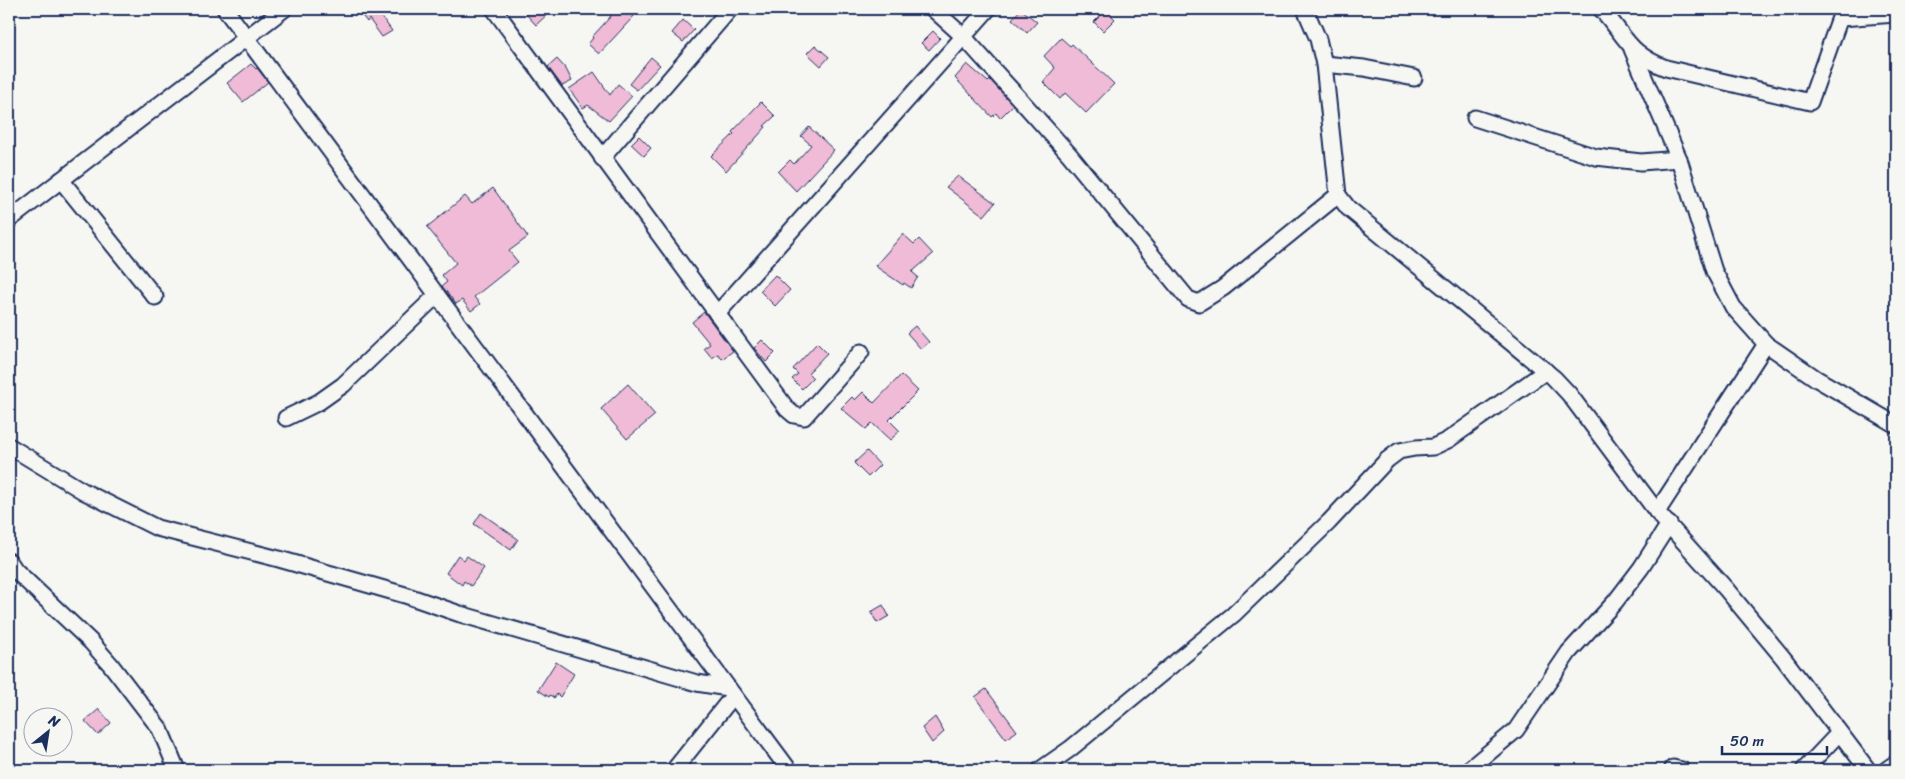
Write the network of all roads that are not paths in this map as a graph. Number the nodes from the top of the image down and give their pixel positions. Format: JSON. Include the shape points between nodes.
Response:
{"nodes":[{"id":1,"x":226,"y":9,"type":"edge"},
{"id":2,"x":284,"y":9,"type":"edge"},
{"id":3,"x":494,"y":9,"type":"edge"},
{"id":4,"x":730,"y":9,"type":"edge"},
{"id":5,"x":933,"y":9,"type":"edge"},
{"id":6,"x":988,"y":9,"type":"edge"},
{"id":7,"x":1305,"y":9,"type":"edge"},
{"id":8,"x":1601,"y":9,"type":"edge"},
{"id":9,"x":1842,"y":14,"type":"edge"},
{"id":10,"x":1896,"y":14,"type":"edge"},
{"id":11,"x":963,"y":36,"type":"junction"},
{"id":12,"x":248,"y":37,"type":"junction"},
{"id":13,"x":1632,"y":50,"type":"junction"},
{"id":14,"x":1324,"y":64,"type":"junction"},
{"id":15,"x":1414,"y":78,"type":"dead end"},
{"id":16,"x":1475,"y":118,"type":"dead end"},
{"id":17,"x":602,"y":158,"type":"junction"},
{"id":18,"x":1679,"y":159,"type":"junction"},
{"id":19,"x":61,"y":180,"type":"junction"},
{"id":20,"x":1338,"y":195,"type":"junction"},
{"id":21,"x":9,"y":220,"type":"edge"},
{"id":22,"x":437,"y":295,"type":"junction"},
{"id":23,"x":155,"y":297,"type":"dead end"},
{"id":24,"x":717,"y":314,"type":"junction"},
{"id":25,"x":1766,"y":344,"type":"junction"},
{"id":26,"x":861,"y":352,"type":"dead end"},
{"id":27,"x":1546,"y":371,"type":"junction"},
{"id":28,"x":286,"y":418,"type":"dead end"},
{"id":29,"x":1896,"y":425,"type":"edge"},
{"id":30,"x":9,"y":446,"type":"edge"},
{"id":31,"x":1657,"y":512,"type":"junction"},
{"id":32,"x":1669,"y":524,"type":"junction"},
{"id":33,"x":9,"y":561,"type":"edge"},
{"id":34,"x":730,"y":692,"type":"junction"},
{"id":35,"x":1839,"y":733,"type":"junction"},
{"id":36,"x":1896,"y":763,"type":"edge"},
{"id":37,"x":177,"y":770,"type":"edge"},
{"id":38,"x":674,"y":770,"type":"edge"},
{"id":39,"x":789,"y":770,"type":"edge"},
{"id":40,"x":1040,"y":770,"type":"edge"},
{"id":41,"x":1468,"y":770,"type":"edge"},
{"id":42,"x":1804,"y":770,"type":"edge"},
{"id":43,"x":1868,"y":770,"type":"edge"},
{"id":44,"x":1886,"y":770,"type":"edge"}],
"edges":[{"from":1,"to":12,"type":"street"},
{"from":2,"to":12,"type":"street"},
{"from":3,"to":17,"type":"street"},
{"from":4,"to":17,"type":"street"},
{"from":5,"to":11,"type":"street"},
{"from":6,"to":11,"type":"street"},
{"from":7,"to":14,"type":"street"},
{"from":8,"to":13,"type":"street"},
{"from":9,"to":10,"type":"street"},
{"from":9,"to":13,"type":"street","via":[[1810,102],[1666,68]]},
{"from":11,"to":20,"type":"street","via":[[1069,154],[1188,299],[1199,303],[1223,288]]},
{"from":11,"to":24,"type":"street"},
{"from":12,"to":19,"type":"street"},
{"from":12,"to":22,"type":"street"},
{"from":13,"to":18,"type":"street"},
{"from":14,"to":15,"type":"street"},
{"from":14,"to":20,"type":"street"},
{"from":16,"to":18,"type":"street","via":[[1596,157],[1641,162]]},
{"from":17,"to":24,"type":"street"},
{"from":18,"to":25,"type":"street","via":[[1714,271],[1733,307]]},
{"from":19,"to":21,"type":"street"},
{"from":19,"to":23,"type":"street"},
{"from":20,"to":27,"type":"street","via":[[1348,208]]},
{"from":22,"to":28,"type":"street","via":[[343,385],[319,402]]},
{"from":22,"to":34,"type":"street"},
{"from":24,"to":26,"type":"street","via":[[787,409],[798,416],[804,416]]},
{"from":25,"to":29,"type":"street","via":[[1817,379]]},
{"from":25,"to":31,"type":"street"},
{"from":27,"to":31,"type":"street","via":[[1570,394]]},
{"from":27,"to":40,"type":"street","via":[[1448,440],[1433,447],[1399,451],[1387,460],[1329,522],[1234,614]]},
{"from":30,"to":34,"type":"street","via":[[83,491],[157,528],[279,558]]},
{"from":31,"to":32,"type":"street"},
{"from":32,"to":35,"type":"street","via":[[1784,659]]},
{"from":32,"to":41,"type":"street","via":[[1624,590],[1569,652],[1516,730]]},
{"from":33,"to":37,"type":"street","via":[[111,665],[160,729]]},
{"from":34,"to":38,"type":"street"},
{"from":34,"to":39,"type":"street"},
{"from":35,"to":42,"type":"street"},
{"from":35,"to":43,"type":"street"},
{"from":36,"to":44,"type":"street"}]}
